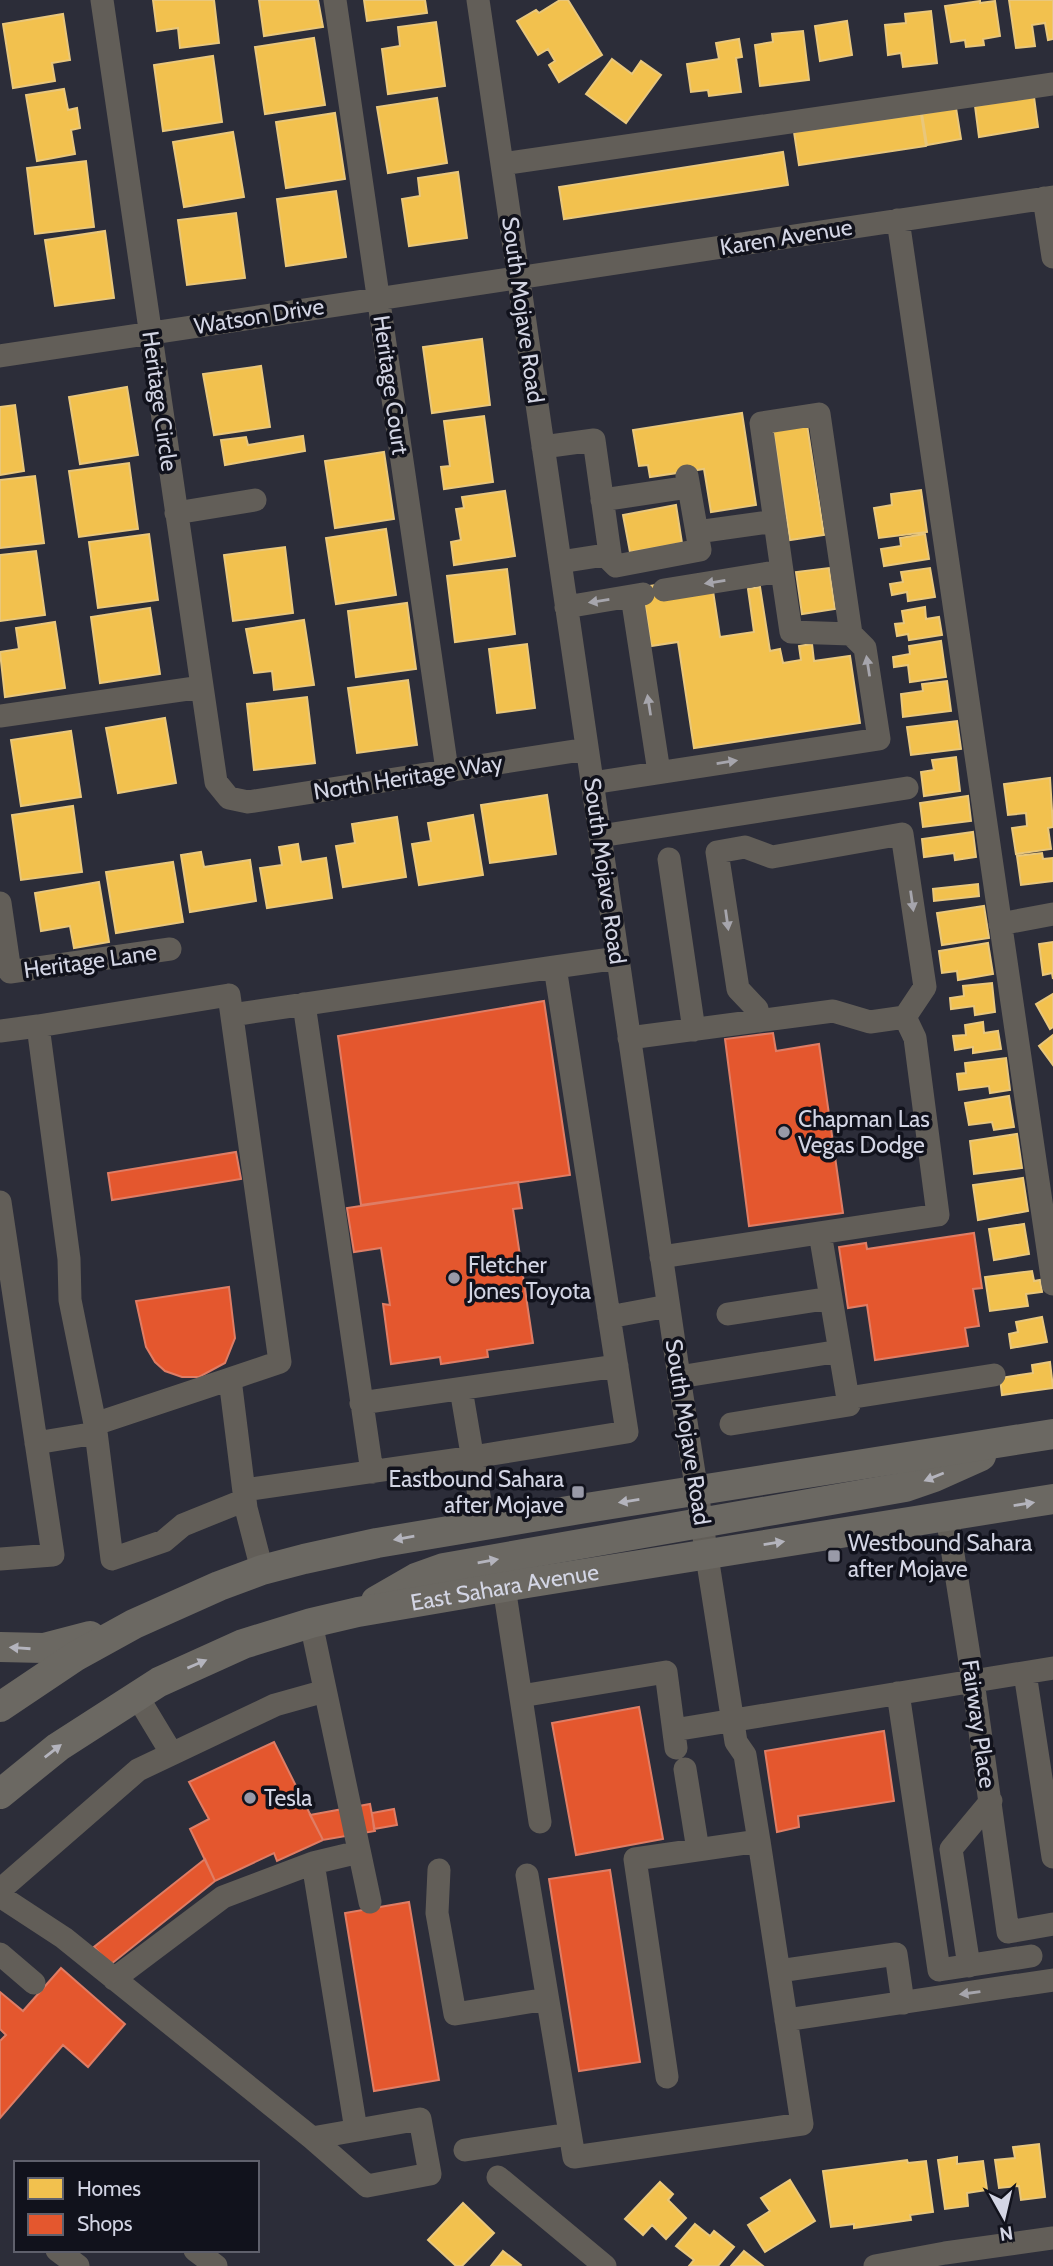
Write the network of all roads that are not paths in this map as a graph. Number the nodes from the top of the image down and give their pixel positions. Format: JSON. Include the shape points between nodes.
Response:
{"nodes":[{"id":1,"x":103,"y":0,"type":"edge"},
{"id":2,"x":335,"y":0,"type":"edge"},
{"id":3,"x":478,"y":0,"type":"edge"},
{"id":4,"x":1053,"y":84,"type":"edge"},
{"id":5,"x":502,"y":164,"type":"junction"},
{"id":6,"x":1049,"y":198,"type":"edge"},
{"id":7,"x":898,"y":220,"type":"junction"},
{"id":8,"x":1053,"y":257,"type":"edge"},
{"id":9,"x":518,"y":277,"type":"junction"},
{"id":10,"x":378,"y":299,"type":"junction"},
{"id":11,"x":150,"y":333,"type":"junction"},
{"id":12,"x":0,"y":356,"type":"edge"},
{"id":13,"x":543,"y":447,"type":"junction"},
{"id":14,"x":255,"y":500,"type":"dead end"},
{"id":15,"x":602,"y":500,"type":"junction"},
{"id":16,"x":176,"y":513,"type":"junction"},
{"id":17,"x":775,"y":521,"type":"junction"},
{"id":18,"x":699,"y":541,"type":"junction"},
{"id":19,"x":611,"y":561,"type":"junction"},
{"id":20,"x":560,"y":562,"type":"junction"},
{"id":21,"x":782,"y":571,"type":"junction"},
{"id":22,"x":646,"y":593,"type":"junction"},
{"id":23,"x":566,"y":607,"type":"junction"},
{"id":24,"x":851,"y":634,"type":"junction"},
{"id":25,"x":202,"y":687,"type":"junction"},
{"id":26,"x":0,"y":716,"type":"edge"},
{"id":27,"x":587,"y":749,"type":"junction"},
{"id":28,"x":447,"y":770,"type":"junction"},
{"id":29,"x":659,"y":772,"type":"junction"},
{"id":30,"x":592,"y":783,"type":"junction"},
{"id":31,"x":907,"y":788,"type":"dead end"},
{"id":32,"x":229,"y":798,"type":"joint"},
{"id":33,"x":600,"y":836,"type":"junction"},
{"id":34,"x":669,"y":859,"type":"dead end"},
{"id":35,"x":0,"y":903,"type":"edge"},
{"id":36,"x":1053,"y":914,"type":"edge"},
{"id":37,"x":1000,"y":924,"type":"junction"},
{"id":38,"x":170,"y":949,"type":"dead end"},
{"id":39,"x":618,"y":958,"type":"junction"},
{"id":40,"x":555,"y":967,"type":"junction"},
{"id":41,"x":304,"y":1004,"type":"junction"},
{"id":42,"x":232,"y":1015,"type":"junction"},
{"id":43,"x":905,"y":1017,"type":"junction"},
{"id":44,"x":759,"y":1021,"type":"junction"},
{"id":45,"x":38,"y":1026,"type":"junction"},
{"id":46,"x":694,"y":1030,"type":"junction"},
{"id":47,"x":0,"y":1031,"type":"edge"},
{"id":48,"x":629,"y":1038,"type":"junction"},
{"id":49,"x":0,"y":1202,"type":"edge"},
{"id":50,"x":820,"y":1233,"type":"junction"},
{"id":51,"x":661,"y":1257,"type":"junction"},
{"id":52,"x":1053,"y":1284,"type":"edge"},
{"id":53,"x":831,"y":1298,"type":"junction"},
{"id":54,"x":668,"y":1306,"type":"junction"},
{"id":55,"x":728,"y":1314,"type":"dead end"},
{"id":56,"x":609,"y":1317,"type":"junction"},
{"id":57,"x":840,"y":1351,"type":"junction"},
{"id":58,"x":617,"y":1366,"type":"junction"},
{"id":59,"x":994,"y":1375,"type":"dead end"},
{"id":60,"x":679,"y":1377,"type":"junction"},
{"id":61,"x":230,"y":1379,"type":"junction"},
{"id":62,"x":461,"y":1389,"type":"junction"},
{"id":63,"x":848,"y":1398,"type":"junction"},
{"id":64,"x":362,"y":1403,"type":"junction"},
{"id":65,"x":731,"y":1424,"type":"dead end"},
{"id":66,"x":96,"y":1429,"type":"junction"},
{"id":67,"x":1053,"y":1434,"type":"edge"},
{"id":68,"x":1018,"y":1440,"type":"junction"},
{"id":69,"x":36,"y":1443,"type":"junction"},
{"id":70,"x":473,"y":1457,"type":"junction"},
{"id":71,"x":372,"y":1472,"type":"junction"},
{"id":72,"x":696,"y":1490,"type":"junction"},
{"id":73,"x":244,"y":1495,"type":"junction"},
{"id":74,"x":1053,"y":1499,"type":"edge"},
{"id":75,"x":947,"y":1516,"type":"junction"},
{"id":76,"x":702,"y":1523,"type":"junction"},
{"id":77,"x":484,"y":1525,"type":"junction"},
{"id":78,"x":707,"y":1553,"type":"junction"},
{"id":79,"x":0,"y":1559,"type":"edge"},
{"id":80,"x":262,"y":1570,"type":"junction"},
{"id":81,"x":504,"y":1587,"type":"junction"},
{"id":82,"x":358,"y":1612,"type":"junction"},
{"id":83,"x":311,"y":1623,"type":"junction"},
{"id":84,"x":134,"y":1624,"type":"junction"},
{"id":85,"x":0,"y":1647,"type":"edge"},
{"id":86,"x":1053,"y":1668,"type":"edge"},
{"id":87,"x":1025,"y":1672,"type":"junction"},
{"id":88,"x":973,"y":1681,"type":"junction"},
{"id":89,"x":325,"y":1691,"type":"junction"},
{"id":90,"x":898,"y":1693,"type":"junction"},
{"id":91,"x":137,"y":1696,"type":"junction"},
{"id":92,"x":521,"y":1696,"type":"junction"},
{"id":93,"x":0,"y":1707,"type":"edge"},
{"id":94,"x":735,"y":1732,"type":"junction"},
{"id":95,"x":678,"y":1749,"type":"junction"},
{"id":96,"x":172,"y":1754,"type":"junction"},
{"id":97,"x":0,"y":1794,"type":"edge"},
{"id":98,"x":991,"y":1801,"type":"junction"},
{"id":99,"x":540,"y":1822,"type":"dead end"},
{"id":100,"x":759,"y":1841,"type":"junction"},
{"id":101,"x":698,"y":1850,"type":"junction"},
{"id":102,"x":359,"y":1852,"type":"junction"},
{"id":103,"x":1053,"y":1857,"type":"edge"},
{"id":104,"x":313,"y":1863,"type":"junction"},
{"id":105,"x":439,"y":1871,"type":"dead end"},
{"id":106,"x":527,"y":1875,"type":"dead end"},
{"id":107,"x":0,"y":1890,"type":"edge"},
{"id":108,"x":0,"y":1896,"type":"edge"},
{"id":109,"x":370,"y":1902,"type":"dead end"},
{"id":110,"x":1053,"y":1924,"type":"edge"},
{"id":111,"x":1017,"y":1930,"type":"junction"},
{"id":112,"x":0,"y":1954,"type":"edge"},
{"id":113,"x":1031,"y":1956,"type":"junction"},
{"id":114,"x":969,"y":1966,"type":"junction"},
{"id":115,"x":779,"y":1971,"type":"junction"},
{"id":116,"x":114,"y":1979,"type":"junction"},
{"id":117,"x":34,"y":1983,"type":"dead end"},
{"id":118,"x":1048,"y":1985,"type":"edge"},
{"id":119,"x":547,"y":1999,"type":"junction"},
{"id":120,"x":903,"y":2003,"type":"junction"},
{"id":121,"x":786,"y":2020,"type":"junction"},
{"id":122,"x":667,"y":2077,"type":"dead end"},
{"id":123,"x":356,"y":2130,"type":"junction"},
{"id":124,"x":570,"y":2134,"type":"junction"},
{"id":125,"x":312,"y":2138,"type":"junction"},
{"id":126,"x":465,"y":2150,"type":"dead end"},
{"id":127,"x":498,"y":2176,"type":"dead end"},
{"id":128,"x":1053,"y":2238,"type":"edge"},
{"id":129,"x":198,"y":2252,"type":"edge"},
{"id":130,"x":216,"y":2266,"type":"edge"},
{"id":131,"x":605,"y":2266,"type":"edge"},
{"id":132,"x":876,"y":2266,"type":"edge"}],
"edges":[{"from":1,"to":11,"type":"street","name":"Heritage Circle"},
{"from":2,"to":10,"type":"street","name":"Heritage Court"},
{"from":3,"to":5,"type":"street","name":"South Mojave Road"},
{"from":4,"to":5,"type":"street"},
{"from":5,"to":9,"type":"street","name":"South Mojave Road"},
{"from":6,"to":7,"type":"street","name":"Karen Avenue"},
{"from":6,"to":8,"type":"street"},
{"from":7,"to":9,"type":"street","name":"Karen Avenue"},
{"from":7,"to":37,"type":"street"},
{"from":9,"to":10,"type":"street","name":"Watson Drive"},
{"from":9,"to":13,"type":"street","name":"South Mojave Road"},
{"from":10,"to":11,"type":"street","name":"Watson Drive"},
{"from":10,"to":28,"type":"street","name":"Heritage Court"},
{"from":11,"to":12,"type":"street","name":"Watson Drive"},
{"from":11,"to":16,"type":"street","name":"Heritage Circle"},
{"from":13,"to":15,"type":"street","via":[[594,440]]},
{"from":13,"to":20,"type":"street","name":"South Mojave Road"},
{"from":14,"to":16,"type":"street"},
{"from":15,"to":18,"type":"street","via":[[688,481]]},
{"from":15,"to":19,"type":"street"},
{"from":16,"to":25,"type":"street","name":"Heritage Circle"},
{"from":17,"to":18,"type":"street"},
{"from":17,"to":21,"type":"street"},
{"from":17,"to":24,"type":"street","via":[[761,423],[819,414]]},
{"from":18,"to":19,"type":"street","via":[[615,566]]},
{"from":19,"to":20,"type":"street","via":[[605,555]]},
{"from":20,"to":23,"type":"street","name":"South Mojave Road"},
{"from":21,"to":22,"type":"street","one_way":true},
{"from":21,"to":24,"type":"street","via":[[791,632]]},
{"from":22,"to":23,"type":"street","one_way":true},
{"from":29,"to":22,"type":"street","one_way":true},
{"from":23,"to":27,"type":"street","name":"South Mojave Road"},
{"from":29,"to":24,"type":"street","one_way":true,"via":[[879,739],[865,648]]},
{"from":25,"to":26,"type":"street"},
{"from":25,"to":32,"type":"street","name":"Heritage Circle","via":[[216,782]]},
{"from":27,"to":28,"type":"street","name":"North Heritage Way"},
{"from":27,"to":30,"type":"street","name":"South Mojave Road"},
{"from":28,"to":32,"type":"street","name":"North Heritage Way","via":[[247,802]]},
{"from":29,"to":30,"type":"street"},
{"from":30,"to":33,"type":"street","name":"South Mojave Road"},
{"from":31,"to":33,"type":"street"},
{"from":33,"to":39,"type":"street","name":"South Mojave Road"},
{"from":34,"to":46,"type":"street"},
{"from":35,"to":38,"type":"street","name":"Heritage Lane","via":[[10,972]]},
{"from":36,"to":37,"type":"street"},
{"from":37,"to":52,"type":"street"},
{"from":39,"to":40,"type":"street"},
{"from":39,"to":48,"type":"street","name":"South Mojave Road"},
{"from":40,"to":41,"type":"street"},
{"from":40,"to":56,"type":"street"},
{"from":41,"to":42,"type":"street"},
{"from":41,"to":64,"type":"street"},
{"from":42,"to":45,"type":"street","via":[[229,995]]},
{"from":42,"to":61,"type":"street","via":[[280,1362]]},
{"from":43,"to":44,"type":"street","via":[[870,1022],[833,1011]]},
{"from":43,"to":44,"type":"street","via":[[925,988],[902,834],[772,857],[745,847],[717,852],[738,989],[757,1009]]},
{"from":43,"to":50,"type":"street","via":[[915,1038],[938,1215]]},
{"from":44,"to":46,"type":"street"},
{"from":45,"to":47,"type":"street"},
{"from":45,"to":66,"type":"street","via":[[69,1259],[70,1300]]},
{"from":46,"to":48,"type":"street"},
{"from":48,"to":51,"type":"street","name":"South Mojave Road"},
{"from":49,"to":69,"type":"street"},
{"from":50,"to":51,"type":"street"},
{"from":50,"to":53,"type":"street"},
{"from":51,"to":54,"type":"street","name":"South Mojave Road"},
{"from":53,"to":55,"type":"street"},
{"from":53,"to":57,"type":"street"},
{"from":54,"to":56,"type":"street"},
{"from":54,"to":60,"type":"street","name":"South Mojave Road"},
{"from":56,"to":58,"type":"street"},
{"from":57,"to":60,"type":"street"},
{"from":57,"to":63,"type":"street"},
{"from":58,"to":62,"type":"street"},
{"from":58,"to":70,"type":"street","via":[[627,1432]]},
{"from":59,"to":63,"type":"street"},
{"from":60,"to":72,"type":"street","name":"South Mojave Road"},
{"from":61,"to":66,"type":"street"},
{"from":61,"to":73,"type":"street"},
{"from":62,"to":64,"type":"street"},
{"from":62,"to":70,"type":"street"},
{"from":63,"to":65,"type":"street","via":[[849,1405]]},
{"from":64,"to":71,"type":"street"},
{"from":66,"to":69,"type":"street"},
{"from":66,"to":73,"type":"street","via":[[112,1559],[164,1541],[183,1525]]},
{"from":67,"to":68,"type":"main road"},
{"from":68,"to":72,"type":"main road"},
{"from":68,"to":76,"type":"main road","one_way":true,"via":[[919,1483]]},
{"from":69,"to":79,"type":"street","via":[[53,1555]]},
{"from":70,"to":71,"type":"street"},
{"from":70,"to":77,"type":"street"},
{"from":71,"to":73,"type":"street"},
{"from":72,"to":76,"type":"street","name":"South Mojave Road"},
{"from":72,"to":77,"type":"main road","one_way":true},
{"from":73,"to":80,"type":"street"},
{"from":75,"to":74,"type":"main road","name":"East Sahara Avenue","one_way":true},
{"from":78,"to":75,"type":"main road","name":"East Sahara Avenue","one_way":true},
{"from":75,"to":88,"type":"street","name":"Fairway Place"},
{"from":76,"to":78,"type":"street","name":"South Mojave Road"},
{"from":82,"to":76,"type":"main road","one_way":true,"via":[[416,1578],[444,1568]]},
{"from":77,"to":80,"type":"main road","one_way":true,"via":[[345,1549]]},
{"from":78,"to":81,"type":"main road","name":"East Sahara Avenue"},
{"from":78,"to":94,"type":"street","name":"South Mojave Road"},
{"from":80,"to":84,"type":"main road"},
{"from":81,"to":82,"type":"main road","name":"East Sahara Avenue"},
{"from":81,"to":92,"type":"street"},
{"from":82,"to":83,"type":"main road","name":"East Sahara Avenue"},
{"from":83,"to":89,"type":"street"},
{"from":91,"to":83,"type":"main road","name":"East Sahara Avenue","one_way":true,"via":[[180,1671],[243,1644]]},
{"from":84,"to":85,"type":"main road","one_way":true,"via":[[44,1648]]},
{"from":84,"to":93,"type":"main road"},
{"from":86,"to":87,"type":"street"},
{"from":87,"to":88,"type":"street"},
{"from":87,"to":103,"type":"street"},
{"from":88,"to":90,"type":"street"},
{"from":88,"to":98,"type":"street","name":"Fairway Place"},
{"from":89,"to":96,"type":"street","via":[[275,1704]]},
{"from":89,"to":102,"type":"street"},
{"from":90,"to":94,"type":"street"},
{"from":90,"to":114,"type":"street","via":[[939,1970]]},
{"from":91,"to":96,"type":"street"},
{"from":97,"to":91,"type":"main road","name":"East Sahara Avenue","one_way":true,"via":[[58,1746]]},
{"from":92,"to":95,"type":"street","via":[[666,1672]]},
{"from":92,"to":99,"type":"street"},
{"from":94,"to":95,"type":"street"},
{"from":94,"to":100,"type":"street","name":"South Mojave Road","via":[[746,1755]]},
{"from":95,"to":101,"type":"street"},
{"from":96,"to":107,"type":"street","via":[[138,1770]]},
{"from":98,"to":111,"type":"street","name":"Fairway Place"},
{"from":98,"to":114,"type":"street","via":[[951,1849]]},
{"from":100,"to":101,"type":"street"},
{"from":100,"to":115,"type":"street","name":"South Mojave Road"},
{"from":101,"to":122,"type":"street","via":[[635,1859]]},
{"from":102,"to":104,"type":"street"},
{"from":102,"to":109,"type":"street"},
{"from":104,"to":116,"type":"street","via":[[223,1897]]},
{"from":104,"to":123,"type":"street"},
{"from":105,"to":119,"type":"street","via":[[437,1913],[456,2014]]},
{"from":106,"to":119,"type":"street"},
{"from":108,"to":116,"type":"street","via":[[64,1938]]},
{"from":110,"to":111,"type":"street"},
{"from":111,"to":113,"type":"street","name":"Fairway Place"},
{"from":112,"to":117,"type":"street"},
{"from":113,"to":114,"type":"street"},
{"from":113,"to":118,"type":"street","name":"Fairway Place"},
{"from":115,"to":120,"type":"street","via":[[896,1954]]},
{"from":115,"to":121,"type":"street","name":"South Mojave Road"},
{"from":116,"to":125,"type":"street"},
{"from":118,"to":120,"type":"street","one_way":true},
{"from":119,"to":124,"type":"street"},
{"from":120,"to":121,"type":"street"},
{"from":121,"to":124,"type":"street","name":"South Mojave Road","via":[[802,2124],[574,2157]]},
{"from":123,"to":125,"type":"street"},
{"from":123,"to":125,"type":"street","via":[[421,2119],[430,2174],[367,2186]]},
{"from":124,"to":126,"type":"street"},
{"from":127,"to":131,"type":"street"},
{"from":128,"to":132,"type":"street"},
{"from":129,"to":130,"type":"street"}]}
